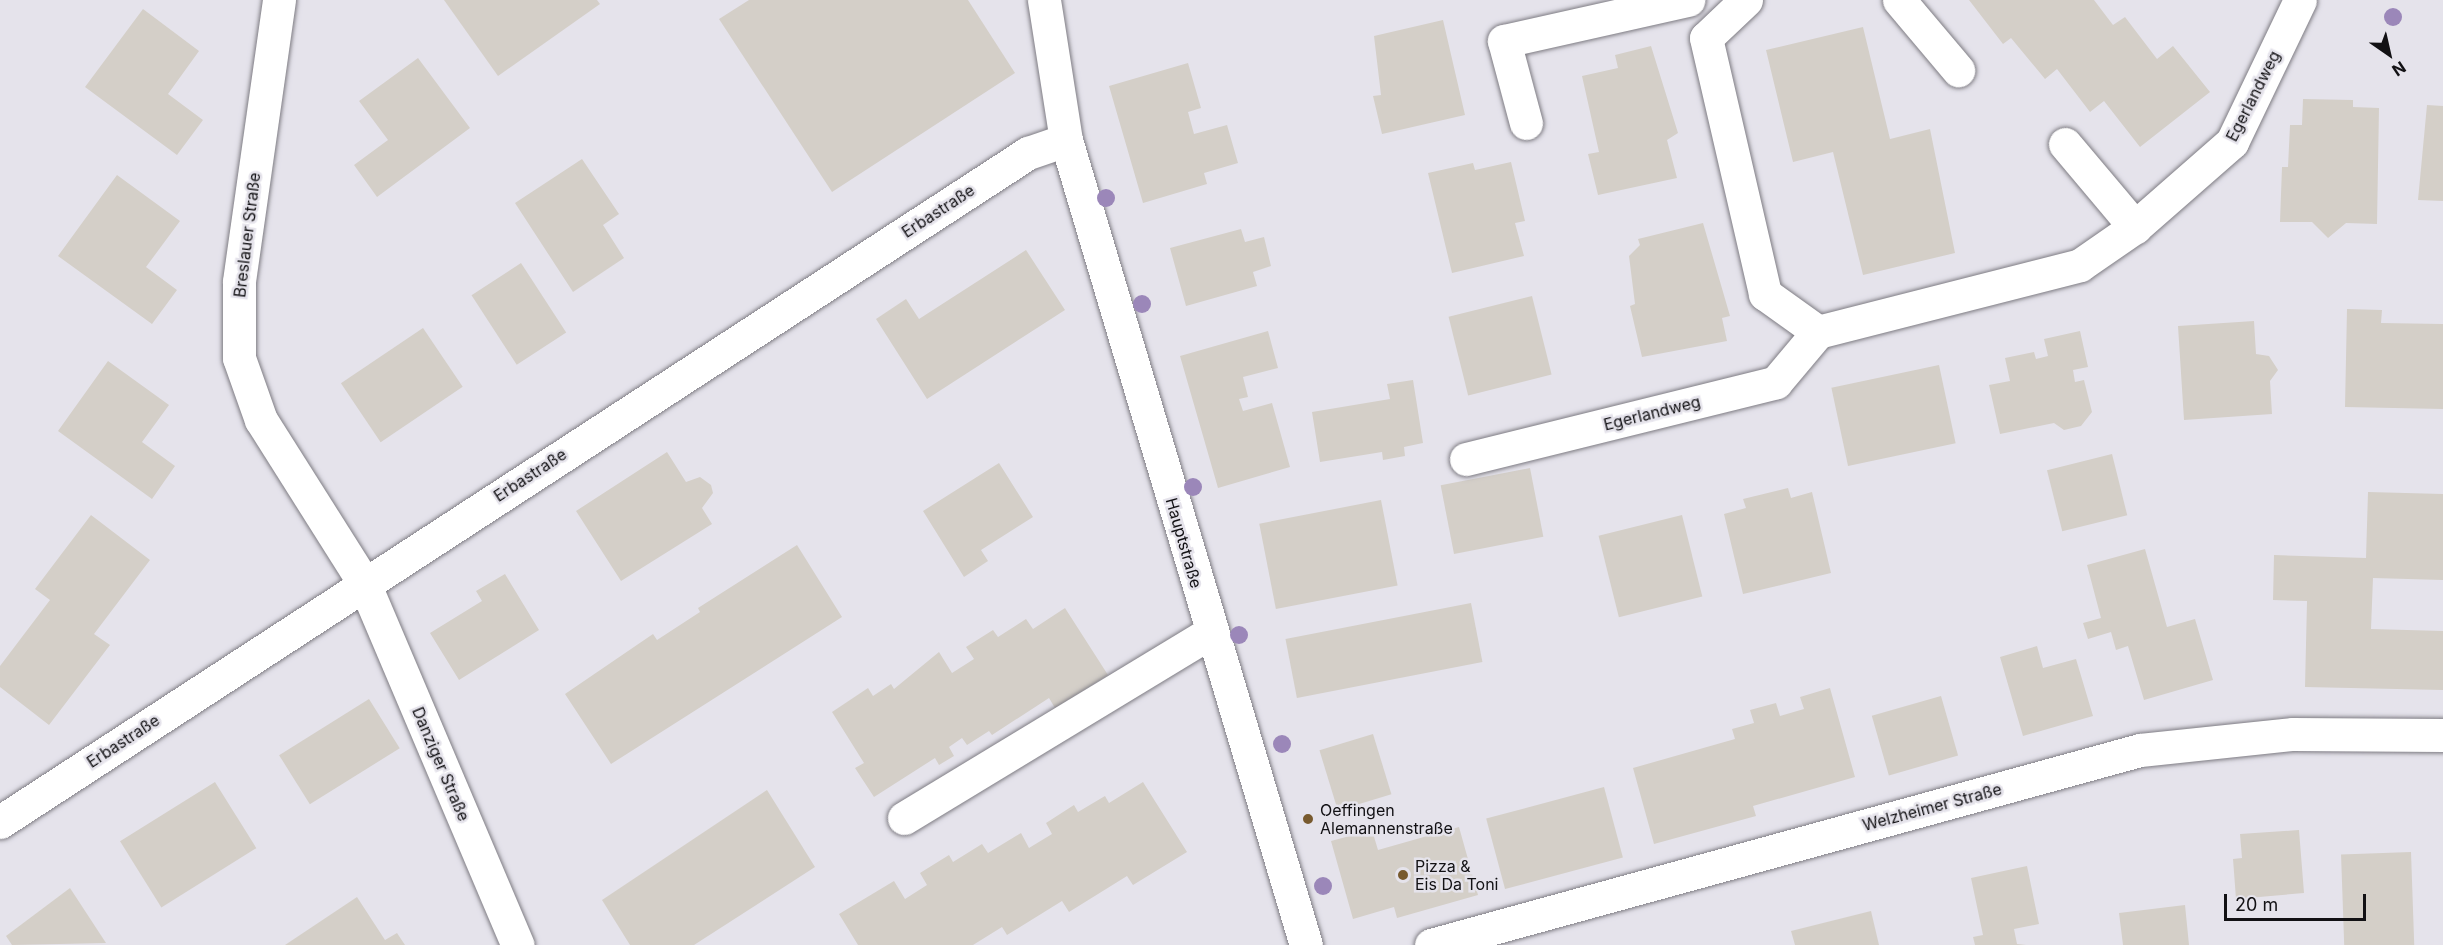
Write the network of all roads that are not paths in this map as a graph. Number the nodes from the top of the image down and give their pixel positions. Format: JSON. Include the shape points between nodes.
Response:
{"nodes":[{"id":1,"x":279,"y":0,"type":"edge"},
{"id":2,"x":1044,"y":0,"type":"edge"},
{"id":3,"x":1688,"y":0,"type":"edge"},
{"id":4,"x":1746,"y":0,"type":"edge"},
{"id":5,"x":1899,"y":0,"type":"edge"},
{"id":6,"x":2300,"y":0,"type":"edge"},
{"id":7,"x":1958,"y":70,"type":"dead end"},
{"id":8,"x":1526,"y":123,"type":"dead end"},
{"id":9,"x":1066,"y":140,"type":"junction"},
{"id":10,"x":2065,"y":144,"type":"dead end"},
{"id":11,"x":2135,"y":227,"type":"junction"},
{"id":12,"x":1818,"y":332,"type":"junction"},
{"id":13,"x":1466,"y":459,"type":"dead end"},
{"id":14,"x":364,"y":583,"type":"junction"},
{"id":15,"x":1210,"y":633,"type":"junction"},
{"id":16,"x":2443,"y":735,"type":"edge"},
{"id":17,"x":904,"y":818,"type":"dead end"},
{"id":18,"x":0,"y":822,"type":"edge"},
{"id":19,"x":518,"y":945,"type":"edge"},
{"id":20,"x":1306,"y":945,"type":"edge"},
{"id":21,"x":1431,"y":945,"type":"edge"}],
"edges":[{"from":1,"to":14,"type":"street","name":"Breslauer Straße","via":[[239,282],[239,358],[261,420]]},
{"from":2,"to":9,"type":"street","name":"Hauptstraße"},
{"from":3,"to":8,"type":"street","via":[[1504,41]]},
{"from":4,"to":12,"type":"street","via":[[1706,38],[1765,294]]},
{"from":5,"to":7,"type":"street"},
{"from":6,"to":11,"type":"street","name":"Egerlandweg","via":[[2232,142]]},
{"from":9,"to":14,"type":"street","name":"Erbastraße","via":[[1028,153]]},
{"from":9,"to":15,"type":"street","name":"Hauptstraße"},
{"from":10,"to":11,"type":"street"},
{"from":11,"to":12,"type":"street","name":"Egerlandweg","via":[[2080,264]]},
{"from":12,"to":13,"type":"street","name":"Egerlandweg","via":[[1776,382]]},
{"from":14,"to":18,"type":"street","name":"Erbastraße"},
{"from":14,"to":19,"type":"street","name":"Danziger Straße"},
{"from":15,"to":17,"type":"street"},
{"from":15,"to":20,"type":"street","name":"Hauptstraße"},
{"from":16,"to":21,"type":"street","name":"Welzheimer Straße","via":[[2293,734],[2140,750]]}]}
